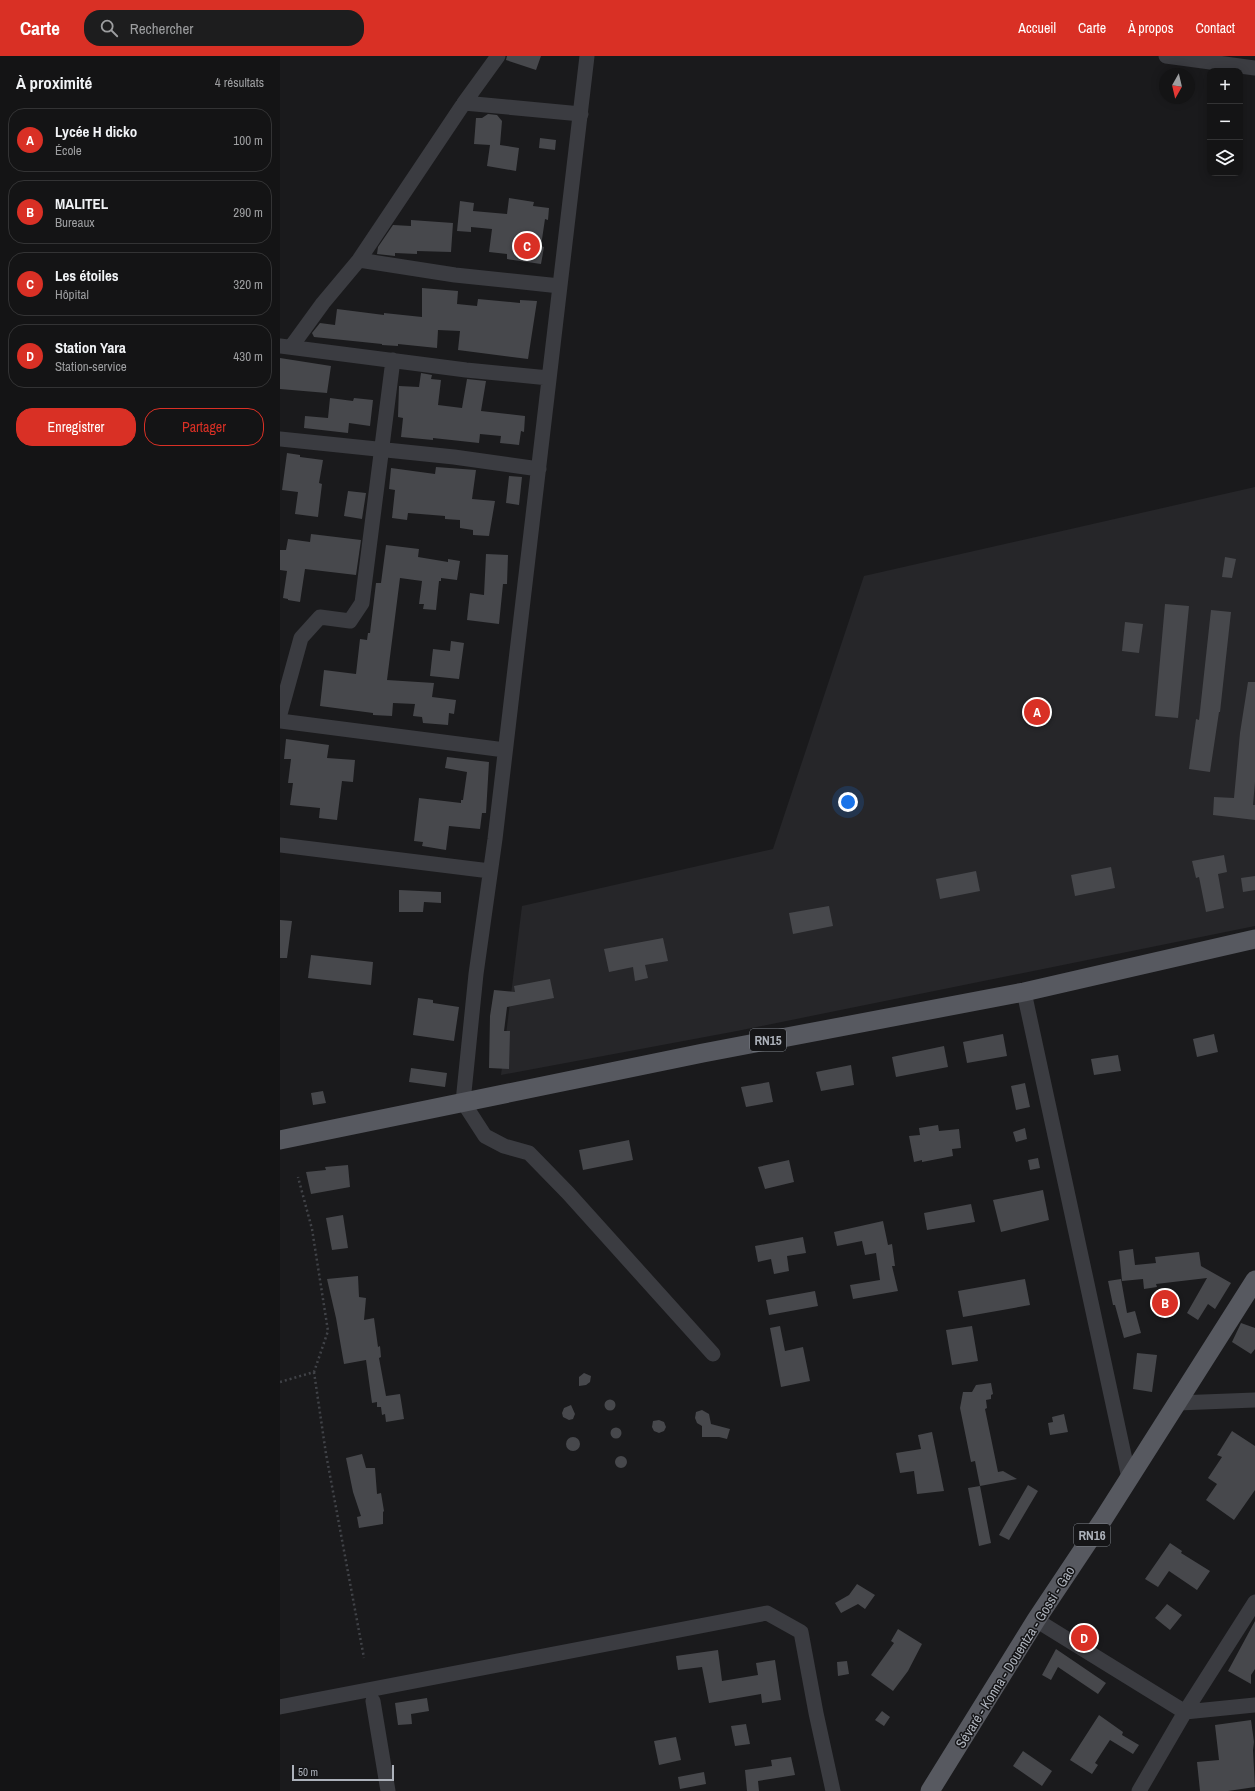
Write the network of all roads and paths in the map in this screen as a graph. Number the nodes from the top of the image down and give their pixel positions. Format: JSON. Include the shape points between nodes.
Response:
{"nodes":[{"id":1,"x":498,"y":56,"type":"edge"},
{"id":2,"x":587,"y":56,"type":"edge"},
{"id":3,"x":1166,"y":56,"type":"edge"},
{"id":4,"x":1255,"y":68,"type":"edge"},
{"id":5,"x":464,"y":102,"type":"junction"},
{"id":6,"x":581,"y":114,"type":"junction"},
{"id":7,"x":359,"y":260,"type":"junction"},
{"id":8,"x":560,"y":286,"type":"junction"},
{"id":9,"x":286,"y":346,"type":"edge"},
{"id":10,"x":393,"y":360,"type":"junction"},
{"id":11,"x":549,"y":378,"type":"junction"},
{"id":12,"x":280,"y":439,"type":"edge"},
{"id":13,"x":382,"y":450,"type":"junction"},
{"id":14,"x":539,"y":469,"type":"junction"},
{"id":15,"x":280,"y":714,"type":"edge"},
{"id":16,"x":280,"y":722,"type":"edge"},
{"id":17,"x":505,"y":750,"type":"junction"},
{"id":18,"x":280,"y":845,"type":"edge"},
{"id":19,"x":490,"y":871,"type":"junction"},
{"id":20,"x":1255,"y":939,"type":"edge"},
{"id":21,"x":1024,"y":992,"type":"junction"},
{"id":22,"x":463,"y":1102,"type":"junction"},
{"id":23,"x":280,"y":1140,"type":"edge"},
{"id":24,"x":298,"y":1177,"type":"dead end"},
{"id":25,"x":1255,"y":1280,"type":"edge"},
{"id":26,"x":713,"y":1354,"type":"dead end"},
{"id":27,"x":314,"y":1372,"type":"junction"},
{"id":28,"x":280,"y":1382,"type":"edge"},
{"id":29,"x":1255,"y":1400,"type":"edge"},
{"id":30,"x":1177,"y":1403,"type":"junction"},
{"id":31,"x":1129,"y":1478,"type":"junction"},
{"id":32,"x":1255,"y":1602,"type":"edge"},
{"id":33,"x":1036,"y":1620,"type":"junction"},
{"id":34,"x":364,"y":1658,"type":"dead end"},
{"id":35,"x":373,"y":1701,"type":"dead end"},
{"id":36,"x":1255,"y":1705,"type":"edge"},
{"id":37,"x":280,"y":1707,"type":"edge"},
{"id":38,"x":1185,"y":1712,"type":"junction"},
{"id":39,"x":388,"y":1791,"type":"edge"},
{"id":40,"x":833,"y":1791,"type":"edge"},
{"id":41,"x":930,"y":1791,"type":"edge"},
{"id":42,"x":1139,"y":1791,"type":"edge"}],
"edges":[{"from":1,"to":5,"type":"street"},
{"from":2,"to":6,"type":"street"},
{"from":3,"to":4,"type":"street"},
{"from":5,"to":6,"type":"street"},
{"from":5,"to":7,"type":"street"},
{"from":6,"to":8,"type":"street"},
{"from":7,"to":8,"type":"street","via":[[454,275]]},
{"from":7,"to":9,"type":"street"},
{"from":8,"to":11,"type":"street"},
{"from":9,"to":10,"type":"street"},
{"from":10,"to":11,"type":"street"},
{"from":10,"to":13,"type":"street"},
{"from":11,"to":14,"type":"street"},
{"from":12,"to":13,"type":"street"},
{"from":13,"to":14,"type":"street"},
{"from":13,"to":15,"type":"street","via":[[362,604],[350,621],[320,617],[301,638]]},
{"from":14,"to":17,"type":"street"},
{"from":16,"to":17,"type":"street"},
{"from":17,"to":19,"type":"street"},
{"from":18,"to":19,"type":"street"},
{"from":19,"to":22,"type":"street"},
{"from":20,"to":21,"type":"main road","number":"RN15"},
{"from":21,"to":22,"type":"main road","number":"RN15","via":[[695,1054]]},
{"from":21,"to":31,"type":"street"},
{"from":22,"to":23,"type":"main road","number":"RN15"},
{"from":22,"to":26,"type":"street","via":[[485,1136],[504,1146],[529,1153]]},
{"from":24,"to":27,"type":"path","via":[[312,1229],[328,1331]]},
{"from":25,"to":30,"type":"main road","name":"Sévaré - Konna - Douentza - Gossi - Gao","number":"RN16"},
{"from":27,"to":28,"type":"path"},
{"from":27,"to":34,"type":"path","via":[[326,1454]]},
{"from":29,"to":30,"type":"street"},
{"from":30,"to":31,"type":"main road","name":"Sévaré - Konna - Douentza - Gossi - Gao","number":"RN16"},
{"from":31,"to":33,"type":"main road","name":"Sévaré - Konna - Douentza - Gossi - Gao","number":"RN16"},
{"from":32,"to":38,"type":"street"},
{"from":33,"to":38,"type":"street"},
{"from":33,"to":41,"type":"main road","name":"Sévaré - Konna - Douentza - Gossi - Gao","number":"RN16"},
{"from":35,"to":39,"type":"street"},
{"from":36,"to":38,"type":"street"},
{"from":37,"to":40,"type":"street","via":[[767,1613],[801,1632]]},
{"from":38,"to":42,"type":"street"}]}
